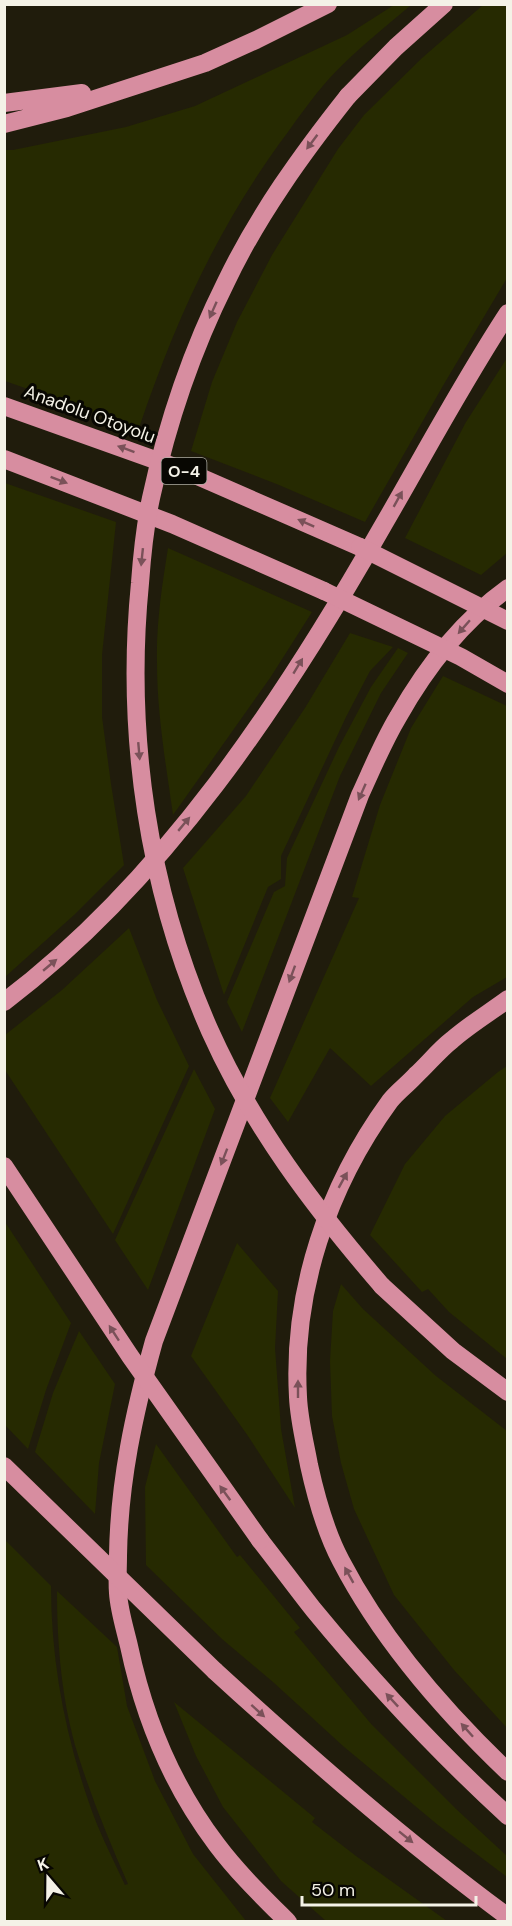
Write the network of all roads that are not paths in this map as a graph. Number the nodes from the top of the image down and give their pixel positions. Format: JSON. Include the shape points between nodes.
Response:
{"nodes":[{"id":1,"x":328,"y":4,"type":"edge"},
{"id":2,"x":444,"y":4,"type":"edge"},
{"id":3,"x":149,"y":81,"type":"junction"},
{"id":4,"x":4,"y":103,"type":"edge"},
{"id":5,"x":4,"y":124,"type":"edge"},
{"id":6,"x":507,"y":313,"type":"edge"},
{"id":7,"x":4,"y":406,"type":"edge"},
{"id":8,"x":4,"y":459,"type":"edge"},
{"id":9,"x":507,"y":588,"type":"edge"},
{"id":10,"x":507,"y":621,"type":"edge"},
{"id":11,"x":507,"y":684,"type":"edge"},
{"id":12,"x":507,"y":999,"type":"edge"},
{"id":13,"x":4,"y":1002,"type":"edge"},
{"id":14,"x":4,"y":1166,"type":"edge"},
{"id":15,"x":507,"y":1392,"type":"edge"},
{"id":16,"x":4,"y":1466,"type":"edge"},
{"id":17,"x":507,"y":1772,"type":"edge"},
{"id":18,"x":507,"y":1816,"type":"edge"},
{"id":19,"x":507,"y":1917,"type":"edge"},
{"id":20,"x":288,"y":1922,"type":"edge"}],
"edges":[{"from":1,"to":3,"type":"highway","via":[[205,63]]},
{"from":2,"to":15,"type":"highway","one_way":true,"bridge":true,"via":[[348,96],[271,202],[226,280],[192,358],[151,499],[136,622],[135,703],[153,855],[169,922],[210,1032],[238,1085],[305,1193],[382,1286],[453,1351]]},
{"from":3,"to":4,"type":"highway"},
{"from":3,"to":5,"type":"highway"},
{"from":13,"to":6,"type":"highway","one_way":true,"via":[[56,960],[123,895],[236,760],[381,531]]},
{"from":10,"to":7,"type":"highway","name":"Anadolu Otoyolu","number":"O-4","one_way":true,"bridge":true,"via":[[360,547],[186,471]]},
{"from":8,"to":11,"type":"highway","one_way":true,"bridge":true,"via":[[172,524],[324,591],[462,657]]},
{"from":9,"to":20,"type":"highway","one_way":true,"via":[[470,620],[429,668],[397,717],[360,795],[154,1341],[124,1470],[118,1518],[118,1593],[145,1707],[168,1763],[216,1844]]},
{"from":17,"to":12,"type":"highway","one_way":true,"via":[[427,1686],[356,1589],[325,1523],[311,1473],[298,1398],[298,1347],[305,1293],[314,1253],[339,1185],[391,1100],[452,1040]]},
{"from":18,"to":14,"type":"highway","one_way":true,"bridge":true,"via":[[388,1696],[313,1609],[130,1356]]},
{"from":16,"to":19,"type":"highway","one_way":true,"bridge":true,"via":[[215,1671],[346,1788]]}]}
